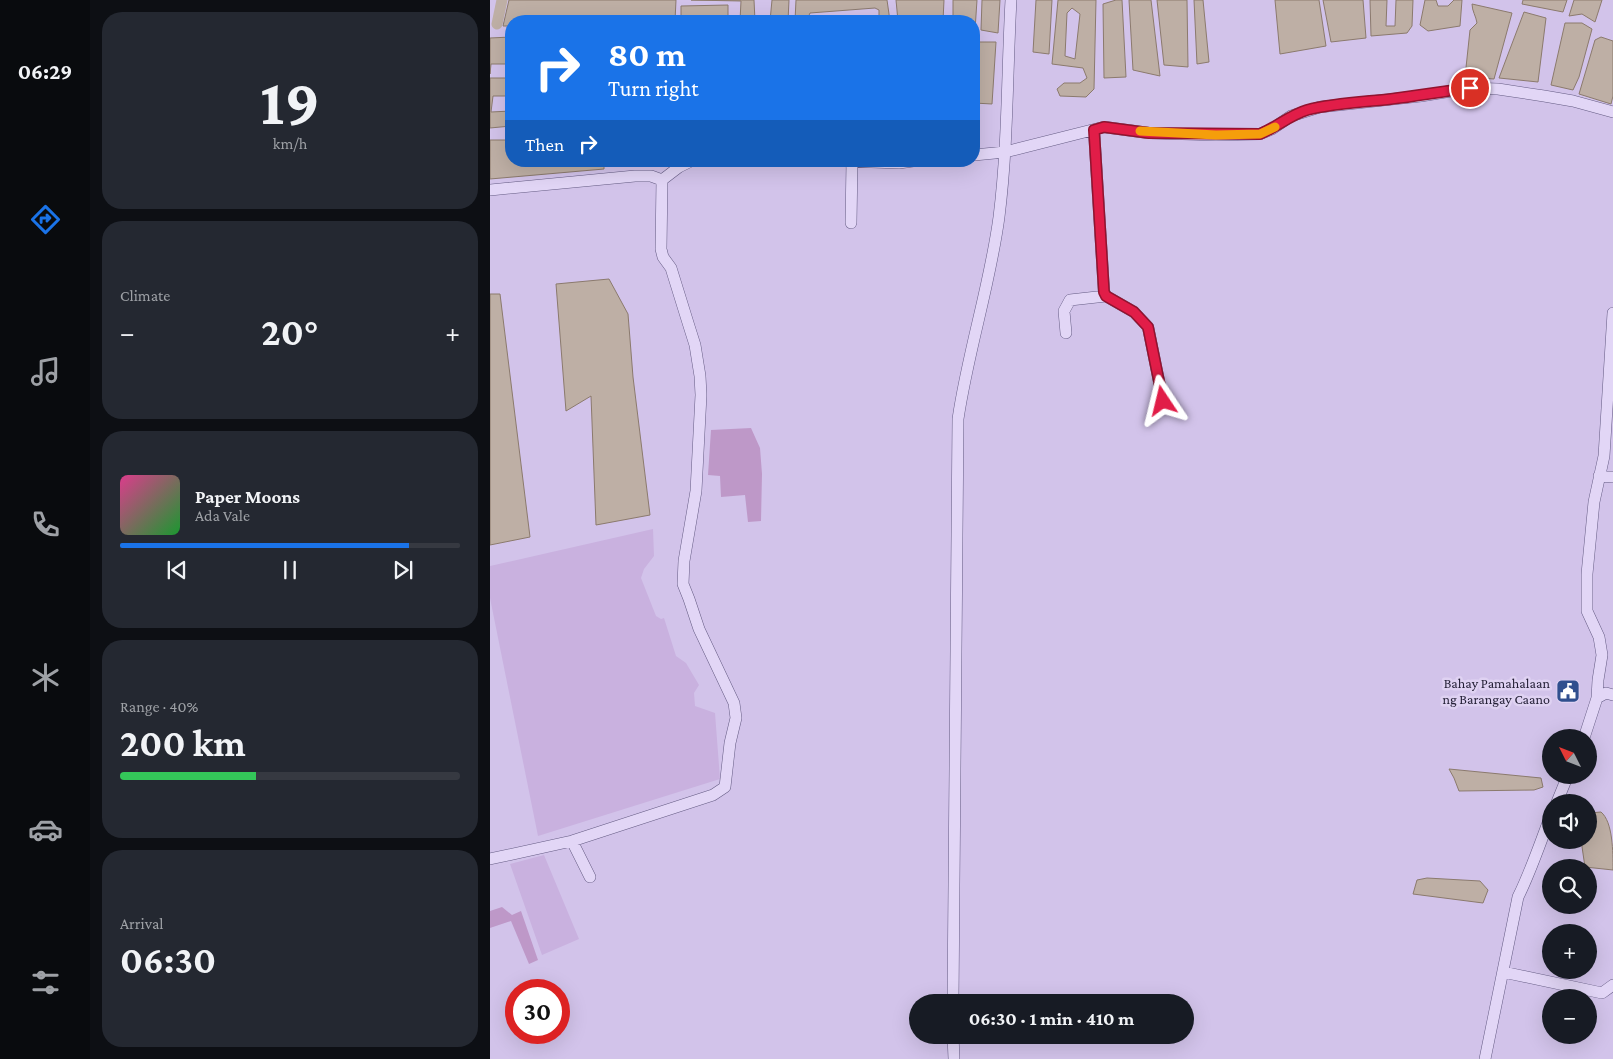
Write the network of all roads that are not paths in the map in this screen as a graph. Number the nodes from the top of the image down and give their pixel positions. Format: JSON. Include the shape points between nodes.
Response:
{"nodes":[{"id":1,"x":1011,"y":0,"type":"edge"},
{"id":2,"x":1613,"y":112,"type":"edge"},
{"id":3,"x":1094,"y":130,"type":"junction"},
{"id":4,"x":1005,"y":152,"type":"junction"},
{"id":5,"x":980,"y":154,"type":"edge"},
{"id":6,"x":679,"y":167,"type":"edge"},
{"id":7,"x":852,"y":167,"type":"edge"},
{"id":8,"x":662,"y":180,"type":"junction"},
{"id":9,"x":490,"y":190,"type":"edge"},
{"id":10,"x":851,"y":223,"type":"dead end"},
{"id":11,"x":1106,"y":296,"type":"junction"},
{"id":12,"x":1613,"y":313,"type":"edge"},
{"id":13,"x":1066,"y":333,"type":"dead end"},
{"id":14,"x":1611,"y":364,"type":"edge"},
{"id":15,"x":1163,"y":401,"type":"dead end"},
{"id":16,"x":1599,"y":476,"type":"junction"},
{"id":17,"x":1613,"y":477,"type":"edge"},
{"id":18,"x":1613,"y":695,"type":"edge"},
{"id":19,"x":1597,"y":698,"type":"junction"},
{"id":20,"x":1587,"y":729,"type":"edge"},
{"id":21,"x":1542,"y":838,"type":"edge"},
{"id":22,"x":572,"y":841,"type":"junction"},
{"id":23,"x":490,"y":859,"type":"edge"},
{"id":24,"x":590,"y":877,"type":"dead end"},
{"id":25,"x":1503,"y":972,"type":"junction"},
{"id":26,"x":1613,"y":985,"type":"edge"},
{"id":27,"x":953,"y":994,"type":"edge"},
{"id":28,"x":953,"y":1044,"type":"edge"},
{"id":29,"x":954,"y":1059,"type":"edge"},
{"id":30,"x":1485,"y":1059,"type":"edge"}],
"edges":[{"from":1,"to":4,"type":"street"},
{"from":2,"to":3,"type":"street","via":[[1544,96],[1470,88],[1320,107],[1291,116],[1260,134],[1149,133],[1104,127]]},
{"from":3,"to":4,"type":"street"},
{"from":3,"to":11,"type":"street"},
{"from":4,"to":5,"type":"street"},
{"from":4,"to":27,"type":"street","via":[[999,219],[958,419]]},
{"from":6,"to":8,"type":"street"},
{"from":7,"to":10,"type":"street"},
{"from":8,"to":9,"type":"street","via":[[635,176]]},
{"from":8,"to":22,"type":"street","via":[[661,249],[671,268],[695,345],[700,376],[696,490],[683,584],[699,629],[734,703],[736,718],[725,787],[719,792]]},
{"from":11,"to":13,"type":"street","via":[[1070,300],[1064,311]]},
{"from":11,"to":15,"type":"street","via":[[1134,312],[1148,327]]},
{"from":12,"to":14,"type":"street"},
{"from":14,"to":16,"type":"street","via":[[1604,456]]},
{"from":16,"to":17,"type":"street"},
{"from":16,"to":19,"type":"street","via":[[1587,574],[1587,611],[1599,636],[1602,655]]},
{"from":18,"to":19,"type":"street","via":[[1606,693]]},
{"from":19,"to":20,"type":"street"},
{"from":21,"to":25,"type":"street","via":[[1518,897]]},
{"from":22,"to":23,"type":"street"},
{"from":22,"to":24,"type":"street"},
{"from":25,"to":26,"type":"street","via":[[1602,993]]},
{"from":25,"to":30,"type":"street"},
{"from":28,"to":29,"type":"street"}]}
